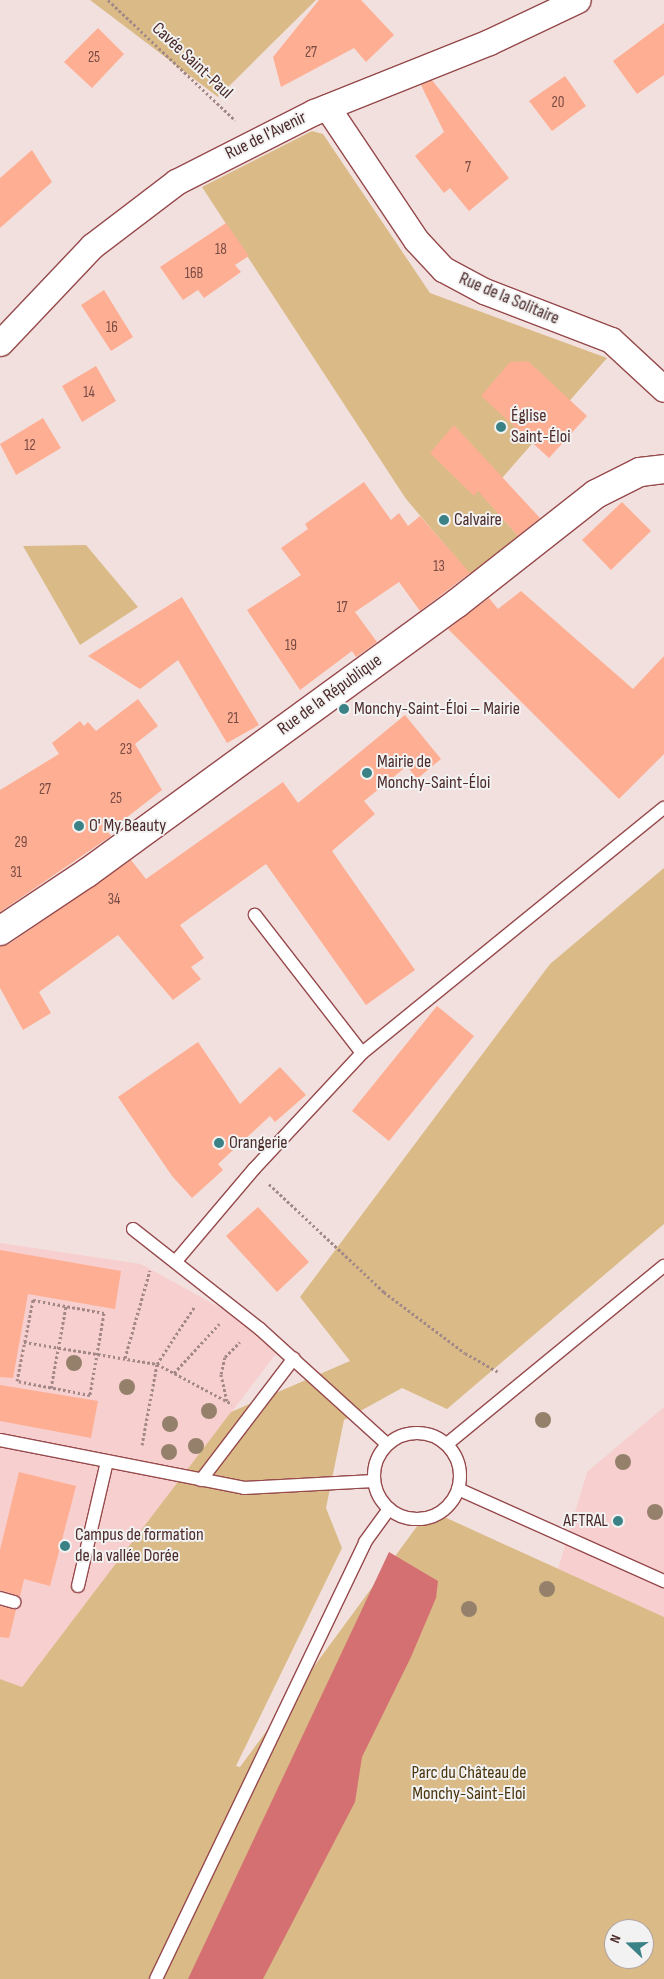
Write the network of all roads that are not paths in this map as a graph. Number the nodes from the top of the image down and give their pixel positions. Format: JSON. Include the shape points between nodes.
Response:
{"nodes":[{"id":1,"x":578,"y":0,"type":"edge"},
{"id":2,"x":327,"y":106,"type":"junction"},
{"id":3,"x":0,"y":343,"type":"edge"},
{"id":4,"x":664,"y":390,"type":"edge"},
{"id":5,"x":664,"y":469,"type":"edge"},
{"id":6,"x":664,"y":808,"type":"edge"},
{"id":7,"x":255,"y":915,"type":"dead end"},
{"id":8,"x":0,"y":931,"type":"edge"},
{"id":9,"x":362,"y":1053,"type":"junction"},
{"id":10,"x":133,"y":1228,"type":"dead end"},
{"id":11,"x":176,"y":1261,"type":"junction"},
{"id":12,"x":664,"y":1266,"type":"edge"},
{"id":13,"x":294,"y":1358,"type":"junction"},
{"id":14,"x":0,"y":1440,"type":"edge"},
{"id":15,"x":387,"y":1444,"type":"junction"},
{"id":16,"x":447,"y":1444,"type":"junction"},
{"id":17,"x":108,"y":1462,"type":"junction"},
{"id":18,"x":201,"y":1480,"type":"junction"},
{"id":19,"x":374,"y":1481,"type":"junction"},
{"id":20,"x":458,"y":1489,"type":"junction"},
{"id":21,"x":389,"y":1509,"type":"junction"},
{"id":22,"x":664,"y":1581,"type":"edge"},
{"id":23,"x":78,"y":1586,"type":"dead end"},
{"id":24,"x":0,"y":1598,"type":"edge"},
{"id":25,"x":14,"y":1602,"type":"dead end"},
{"id":26,"x":156,"y":1979,"type":"edge"}],
"edges":[{"from":1,"to":2,"type":"street","name":"Rue de l'Avenir","via":[[489,42]]},
{"from":2,"to":3,"type":"street","name":"Rue de l'Avenir","via":[[192,173],[125,218],[73,265]]},
{"from":2,"to":4,"type":"street","name":"Rue de la Solitaire","via":[[416,240],[443,269],[484,291],[611,340]]},
{"from":5,"to":8,"type":"street","name":"Rue de la République","via":[[640,472],[596,494],[456,604],[87,873]]},
{"from":6,"to":9,"type":"lane"},
{"from":7,"to":9,"type":"lane"},
{"from":9,"to":11,"type":"lane","via":[[254,1170]]},
{"from":10,"to":11,"type":"lane"},
{"from":11,"to":13,"type":"lane"},
{"from":12,"to":16,"type":"lane"},
{"from":13,"to":15,"type":"lane"},
{"from":13,"to":18,"type":"lane"},
{"from":14,"to":17,"type":"lane"},
{"from":15,"to":16,"type":"lane","via":[[401,1435],[417,1432],[434,1436]]},
{"from":15,"to":19,"type":"lane","via":[[379,1455]]},
{"from":16,"to":20,"type":"lane","via":[[459,1465]]},
{"from":17,"to":18,"type":"lane"},
{"from":17,"to":23,"type":"lane"},
{"from":18,"to":19,"type":"lane","via":[[262,1489]]},
{"from":19,"to":21,"type":"lane","via":[[376,1492]]},
{"from":20,"to":21,"type":"lane","via":[[442,1511],[428,1517],[401,1516]]},
{"from":20,"to":22,"type":"lane"},
{"from":21,"to":26,"type":"lane","via":[[365,1542]]},
{"from":24,"to":25,"type":"lane"}]}
